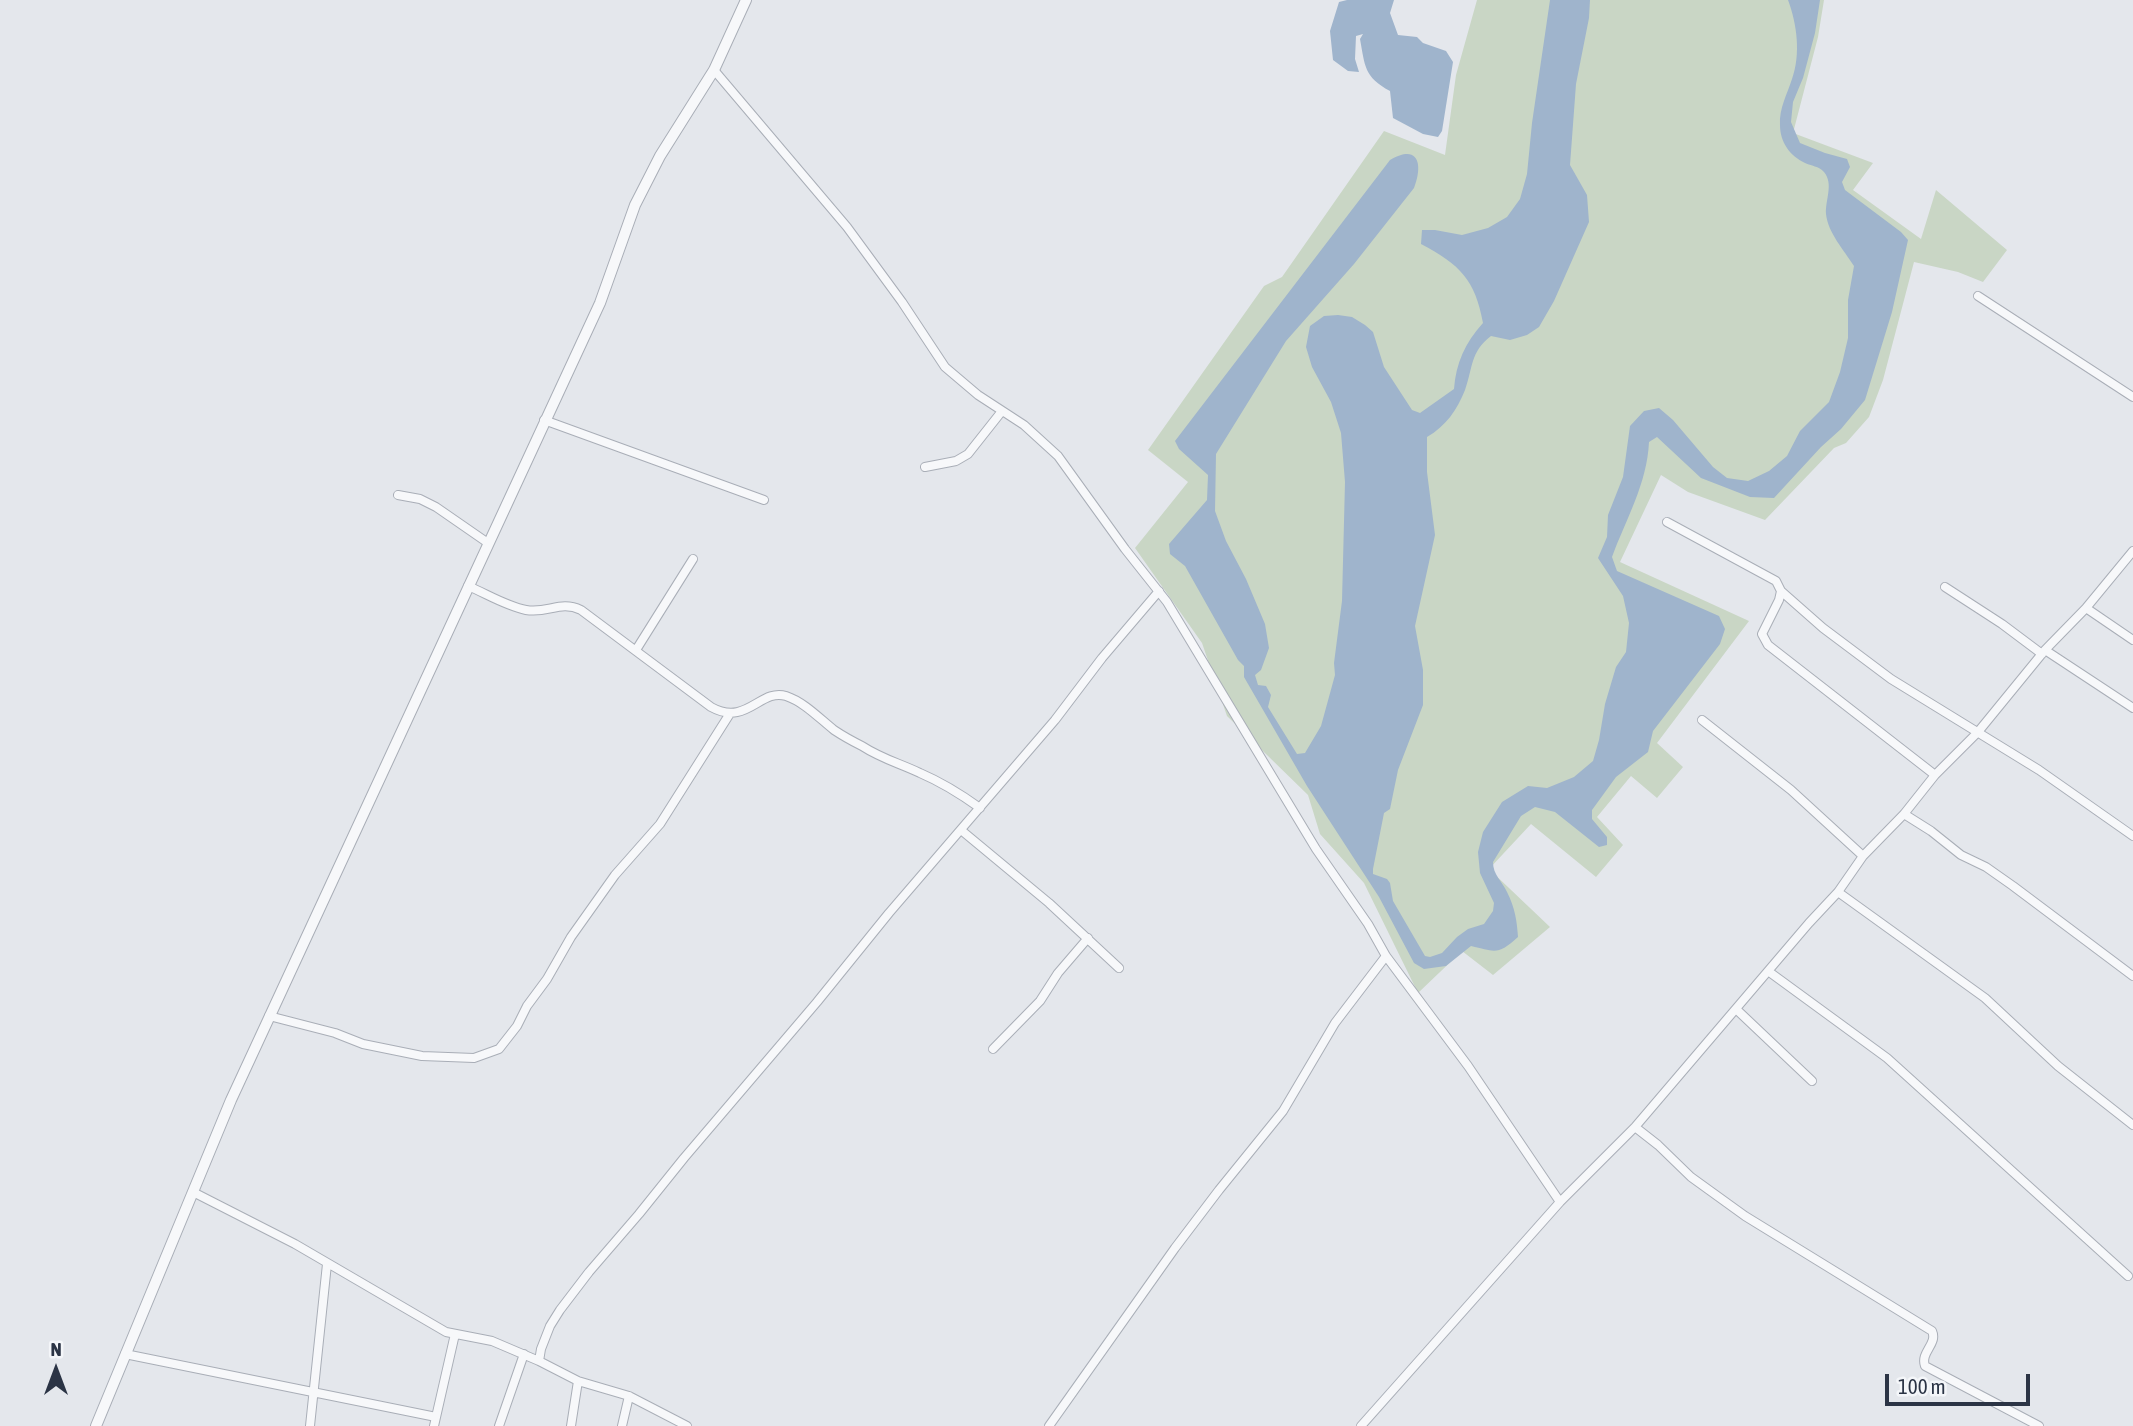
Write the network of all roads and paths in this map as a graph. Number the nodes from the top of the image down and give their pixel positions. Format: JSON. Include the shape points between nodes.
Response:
{"nodes":[{"id":1,"x":746,"y":0,"type":"edge"},
{"id":2,"x":714,"y":70,"type":"junction"},
{"id":3,"x":1978,"y":296,"type":"dead end"},
{"id":4,"x":2133,"y":397,"type":"edge"},
{"id":5,"x":1002,"y":411,"type":"junction"},
{"id":6,"x":544,"y":420,"type":"junction"},
{"id":7,"x":925,"y":467,"type":"dead end"},
{"id":8,"x":398,"y":495,"type":"dead end"},
{"id":9,"x":764,"y":500,"type":"dead end"},
{"id":10,"x":1667,"y":522,"type":"dead end"},
{"id":11,"x":488,"y":543,"type":"junction"},
{"id":12,"x":2133,"y":551,"type":"edge"},
{"id":13,"x":693,"y":559,"type":"dead end"},
{"id":14,"x":468,"y":586,"type":"junction"},
{"id":15,"x":1945,"y":587,"type":"dead end"},
{"id":16,"x":1158,"y":591,"type":"junction"},
{"id":17,"x":1781,"y":591,"type":"junction"},
{"id":18,"x":2086,"y":608,"type":"junction"},
{"id":19,"x":2133,"y":640,"type":"edge"},
{"id":20,"x":636,"y":650,"type":"junction"},
{"id":21,"x":2043,"y":652,"type":"junction"},
{"id":22,"x":2133,"y":708,"type":"edge"},
{"id":23,"x":729,"y":715,"type":"junction"},
{"id":24,"x":1702,"y":720,"type":"dead end"},
{"id":25,"x":1978,"y":732,"type":"junction"},
{"id":26,"x":1935,"y":775,"type":"junction"},
{"id":27,"x":980,"y":808,"type":"junction"},
{"id":28,"x":1904,"y":814,"type":"junction"},
{"id":29,"x":961,"y":830,"type":"junction"},
{"id":30,"x":2133,"y":836,"type":"edge"},
{"id":31,"x":1863,"y":856,"type":"junction"},
{"id":32,"x":1838,"y":892,"type":"junction"},
{"id":33,"x":1088,"y":938,"type":"junction"},
{"id":34,"x":1386,"y":956,"type":"junction"},
{"id":35,"x":1119,"y":968,"type":"dead end"},
{"id":36,"x":1768,"y":971,"type":"junction"},
{"id":37,"x":2133,"y":976,"type":"edge"},
{"id":38,"x":1736,"y":1009,"type":"junction"},
{"id":39,"x":269,"y":1016,"type":"junction"},
{"id":40,"x":993,"y":1049,"type":"dead end"},
{"id":41,"x":1812,"y":1081,"type":"dead end"},
{"id":42,"x":2133,"y":1125,"type":"edge"},
{"id":43,"x":1635,"y":1127,"type":"junction"},
{"id":44,"x":193,"y":1192,"type":"junction"},
{"id":45,"x":1560,"y":1202,"type":"junction"},
{"id":46,"x":327,"y":1264,"type":"junction"},
{"id":47,"x":2128,"y":1276,"type":"dead end"},
{"id":48,"x":455,"y":1334,"type":"junction"},
{"id":49,"x":125,"y":1354,"type":"junction"},
{"id":50,"x":524,"y":1354,"type":"junction"},
{"id":51,"x":539,"y":1361,"type":"junction"},
{"id":52,"x":578,"y":1381,"type":"junction"},
{"id":53,"x":314,"y":1392,"type":"junction"},
{"id":54,"x":629,"y":1396,"type":"junction"},
{"id":55,"x":435,"y":1422,"type":"edge"},
{"id":56,"x":96,"y":1426,"type":"edge"},
{"id":57,"x":310,"y":1426,"type":"edge"},
{"id":58,"x":499,"y":1426,"type":"edge"},
{"id":59,"x":571,"y":1426,"type":"edge"},
{"id":60,"x":622,"y":1426,"type":"edge"},
{"id":61,"x":687,"y":1426,"type":"edge"},
{"id":62,"x":1049,"y":1426,"type":"edge"},
{"id":63,"x":1361,"y":1426,"type":"edge"},
{"id":64,"x":2039,"y":1426,"type":"edge"}],
"edges":[{"from":1,"to":2,"type":"street"},
{"from":2,"to":5,"type":"street","via":[[846,227],[945,367]]},
{"from":2,"to":6,"type":"street","via":[[635,205],[600,303]]},
{"from":3,"to":4,"type":"street"},
{"from":5,"to":7,"type":"street","via":[[968,454]]},
{"from":5,"to":16,"type":"street","via":[[1058,456]]},
{"from":6,"to":9,"type":"street"},
{"from":6,"to":11,"type":"street"},
{"from":8,"to":11,"type":"street","via":[[436,507]]},
{"from":10,"to":17,"type":"street","via":[[1776,581]]},
{"from":11,"to":14,"type":"street"},
{"from":12,"to":18,"type":"street"},
{"from":13,"to":20,"type":"street"},
{"from":14,"to":20,"type":"street","via":[[528,610],[573,606]]},
{"from":14,"to":39,"type":"street"},
{"from":15,"to":21,"type":"street"},
{"from":16,"to":27,"type":"street"},
{"from":16,"to":34,"type":"street"},
{"from":17,"to":25,"type":"street","via":[[1891,679]]},
{"from":17,"to":26,"type":"street","via":[[1762,634],[1768,645]]},
{"from":18,"to":19,"type":"street"},
{"from":18,"to":21,"type":"street"},
{"from":20,"to":23,"type":"street","via":[[711,707]]},
{"from":21,"to":22,"type":"street"},
{"from":21,"to":25,"type":"street"},
{"from":23,"to":27,"type":"street","via":[[784,695],[875,754],[921,773]]},
{"from":23,"to":39,"type":"street","via":[[660,824],[615,875],[499,1049],[474,1058],[422,1056]]},
{"from":24,"to":31,"type":"street","via":[[1791,790]]},
{"from":25,"to":26,"type":"street"},
{"from":25,"to":30,"type":"street"},
{"from":26,"to":28,"type":"street"},
{"from":27,"to":29,"type":"street"},
{"from":28,"to":31,"type":"street"},
{"from":28,"to":37,"type":"street","via":[[2013,886]]},
{"from":29,"to":33,"type":"street"},
{"from":29,"to":51,"type":"street","via":[[589,1272],[550,1326]]},
{"from":31,"to":32,"type":"street"},
{"from":32,"to":36,"type":"street"},
{"from":32,"to":42,"type":"street","via":[[1985,998],[2058,1066]]},
{"from":33,"to":35,"type":"street"},
{"from":33,"to":40,"type":"street","via":[[1040,1001]]},
{"from":34,"to":45,"type":"street"},
{"from":34,"to":62,"type":"street","via":[[1335,1023],[1283,1111],[1175,1248]]},
{"from":36,"to":38,"type":"street"},
{"from":36,"to":47,"type":"street","via":[[1887,1058]]},
{"from":38,"to":41,"type":"street"},
{"from":38,"to":43,"type":"street"},
{"from":39,"to":44,"type":"street"},
{"from":43,"to":45,"type":"street"},
{"from":43,"to":64,"type":"street","via":[[1691,1177],[1745,1216],[1932,1331],[1925,1366]]},
{"from":44,"to":46,"type":"street"},
{"from":44,"to":49,"type":"street"},
{"from":45,"to":63,"type":"street"},
{"from":46,"to":48,"type":"street"},
{"from":46,"to":53,"type":"street"},
{"from":48,"to":50,"type":"street","via":[[492,1341]]},
{"from":48,"to":55,"type":"street"},
{"from":49,"to":53,"type":"street"},
{"from":49,"to":56,"type":"street"},
{"from":50,"to":51,"type":"street"},
{"from":50,"to":58,"type":"street"},
{"from":51,"to":52,"type":"street"},
{"from":52,"to":54,"type":"street"},
{"from":52,"to":59,"type":"street"},
{"from":53,"to":55,"type":"street"},
{"from":53,"to":57,"type":"street"},
{"from":54,"to":60,"type":"street"},
{"from":54,"to":61,"type":"street"}]}
